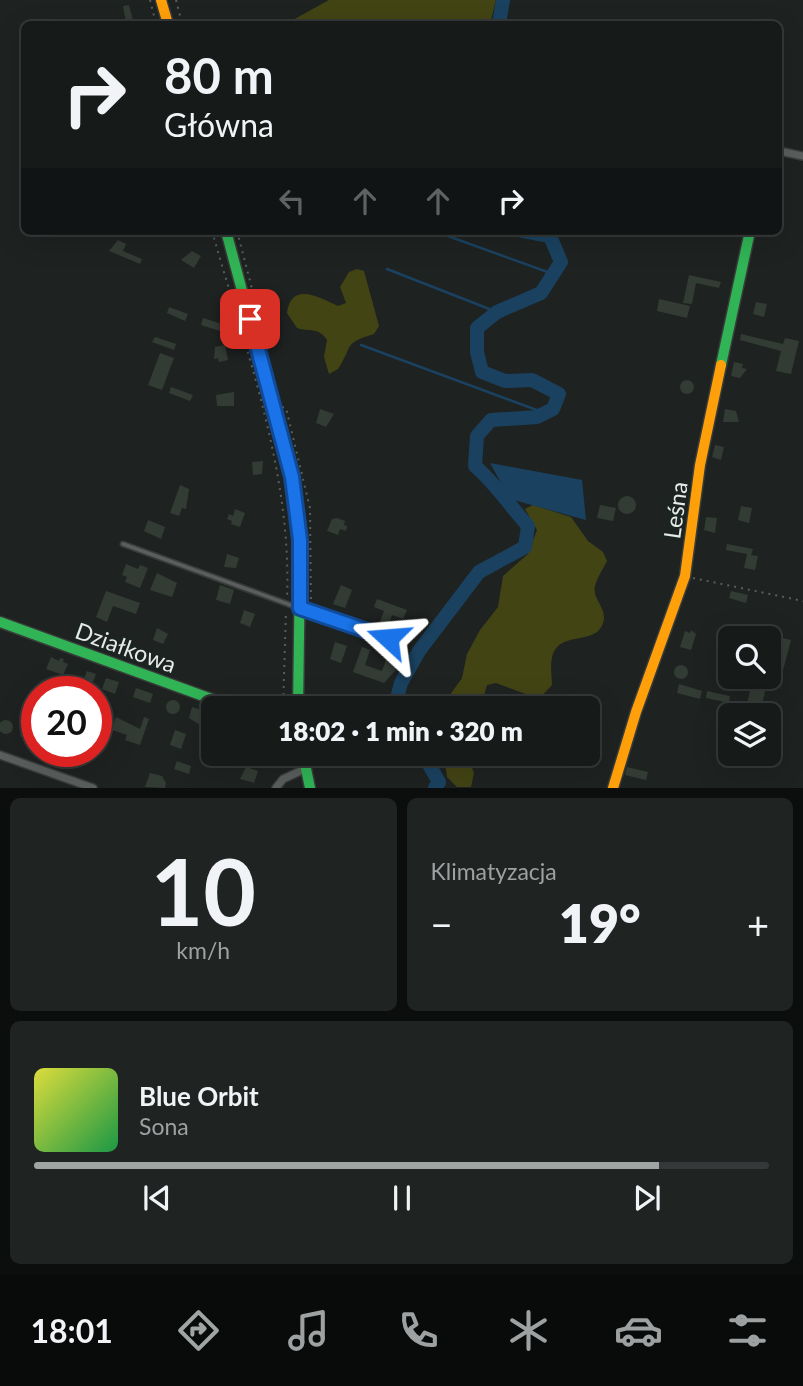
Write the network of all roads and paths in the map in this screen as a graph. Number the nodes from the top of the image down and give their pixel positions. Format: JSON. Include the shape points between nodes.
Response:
{"nodes":[{"id":1,"x":150,"y":0,"type":"edge"},
{"id":2,"x":161,"y":0,"type":"edge"},
{"id":3,"x":176,"y":0,"type":"edge"},
{"id":4,"x":155,"y":21,"type":"edge"},
{"id":5,"x":167,"y":21,"type":"edge"},
{"id":6,"x":181,"y":21,"type":"edge"},
{"id":7,"x":782,"y":152,"type":"edge"},
{"id":8,"x":803,"y":156,"type":"edge"},
{"id":9,"x":213,"y":235,"type":"edge"},
{"id":10,"x":227,"y":235,"type":"edge"},
{"id":11,"x":749,"y":235,"type":"edge"},
{"id":12,"x":123,"y":544,"type":"dead end"},
{"id":13,"x":685,"y":576,"type":"junction"},
{"id":14,"x":803,"y":601,"type":"edge"},
{"id":15,"x":287,"y":604,"type":"junction"},
{"id":16,"x":300,"y":608,"type":"junction"},
{"id":17,"x":0,"y":622,"type":"edge"},
{"id":18,"x":388,"y":638,"type":"dead end"},
{"id":19,"x":203,"y":696,"type":"edge"},
{"id":20,"x":283,"y":696,"type":"edge"},
{"id":21,"x":298,"y":696,"type":"edge"},
{"id":22,"x":0,"y":755,"type":"edge"},
{"id":23,"x":292,"y":766,"type":"edge"},
{"id":24,"x":305,"y":766,"type":"edge"},
{"id":25,"x":305,"y":769,"type":"junction"},
{"id":26,"x":294,"y":775,"type":"junction"},
{"id":27,"x":93,"y":788,"type":"edge"},
{"id":28,"x":276,"y":788,"type":"edge"},
{"id":29,"x":310,"y":788,"type":"edge"},
{"id":30,"x":613,"y":788,"type":"edge"}],
"edges":[{"from":1,"to":4,"type":"path"},
{"from":2,"to":5,"type":"street"},
{"from":3,"to":6,"type":"path"},
{"from":7,"to":8,"type":"street"},
{"from":9,"to":15,"type":"path","via":[[285,506]]},
{"from":10,"to":16,"type":"street","via":[[292,477],[300,540]]},
{"from":11,"to":13,"type":"street","name":"Leśna","via":[[700,465]]},
{"from":12,"to":15,"type":"lane"},
{"from":13,"to":14,"type":"path"},
{"from":13,"to":30,"type":"street","name":"Leśna"},
{"from":15,"to":16,"type":"lane"},
{"from":15,"to":20,"type":"path"},
{"from":16,"to":18,"type":"lane"},
{"from":16,"to":21,"type":"street"},
{"from":17,"to":19,"type":"street","name":"Działkowa"},
{"from":22,"to":27,"type":"street"},
{"from":23,"to":26,"type":"path"},
{"from":24,"to":25,"type":"street"},
{"from":25,"to":26,"type":"street"},
{"from":25,"to":29,"type":"street"},
{"from":26,"to":28,"type":"street"}]}
